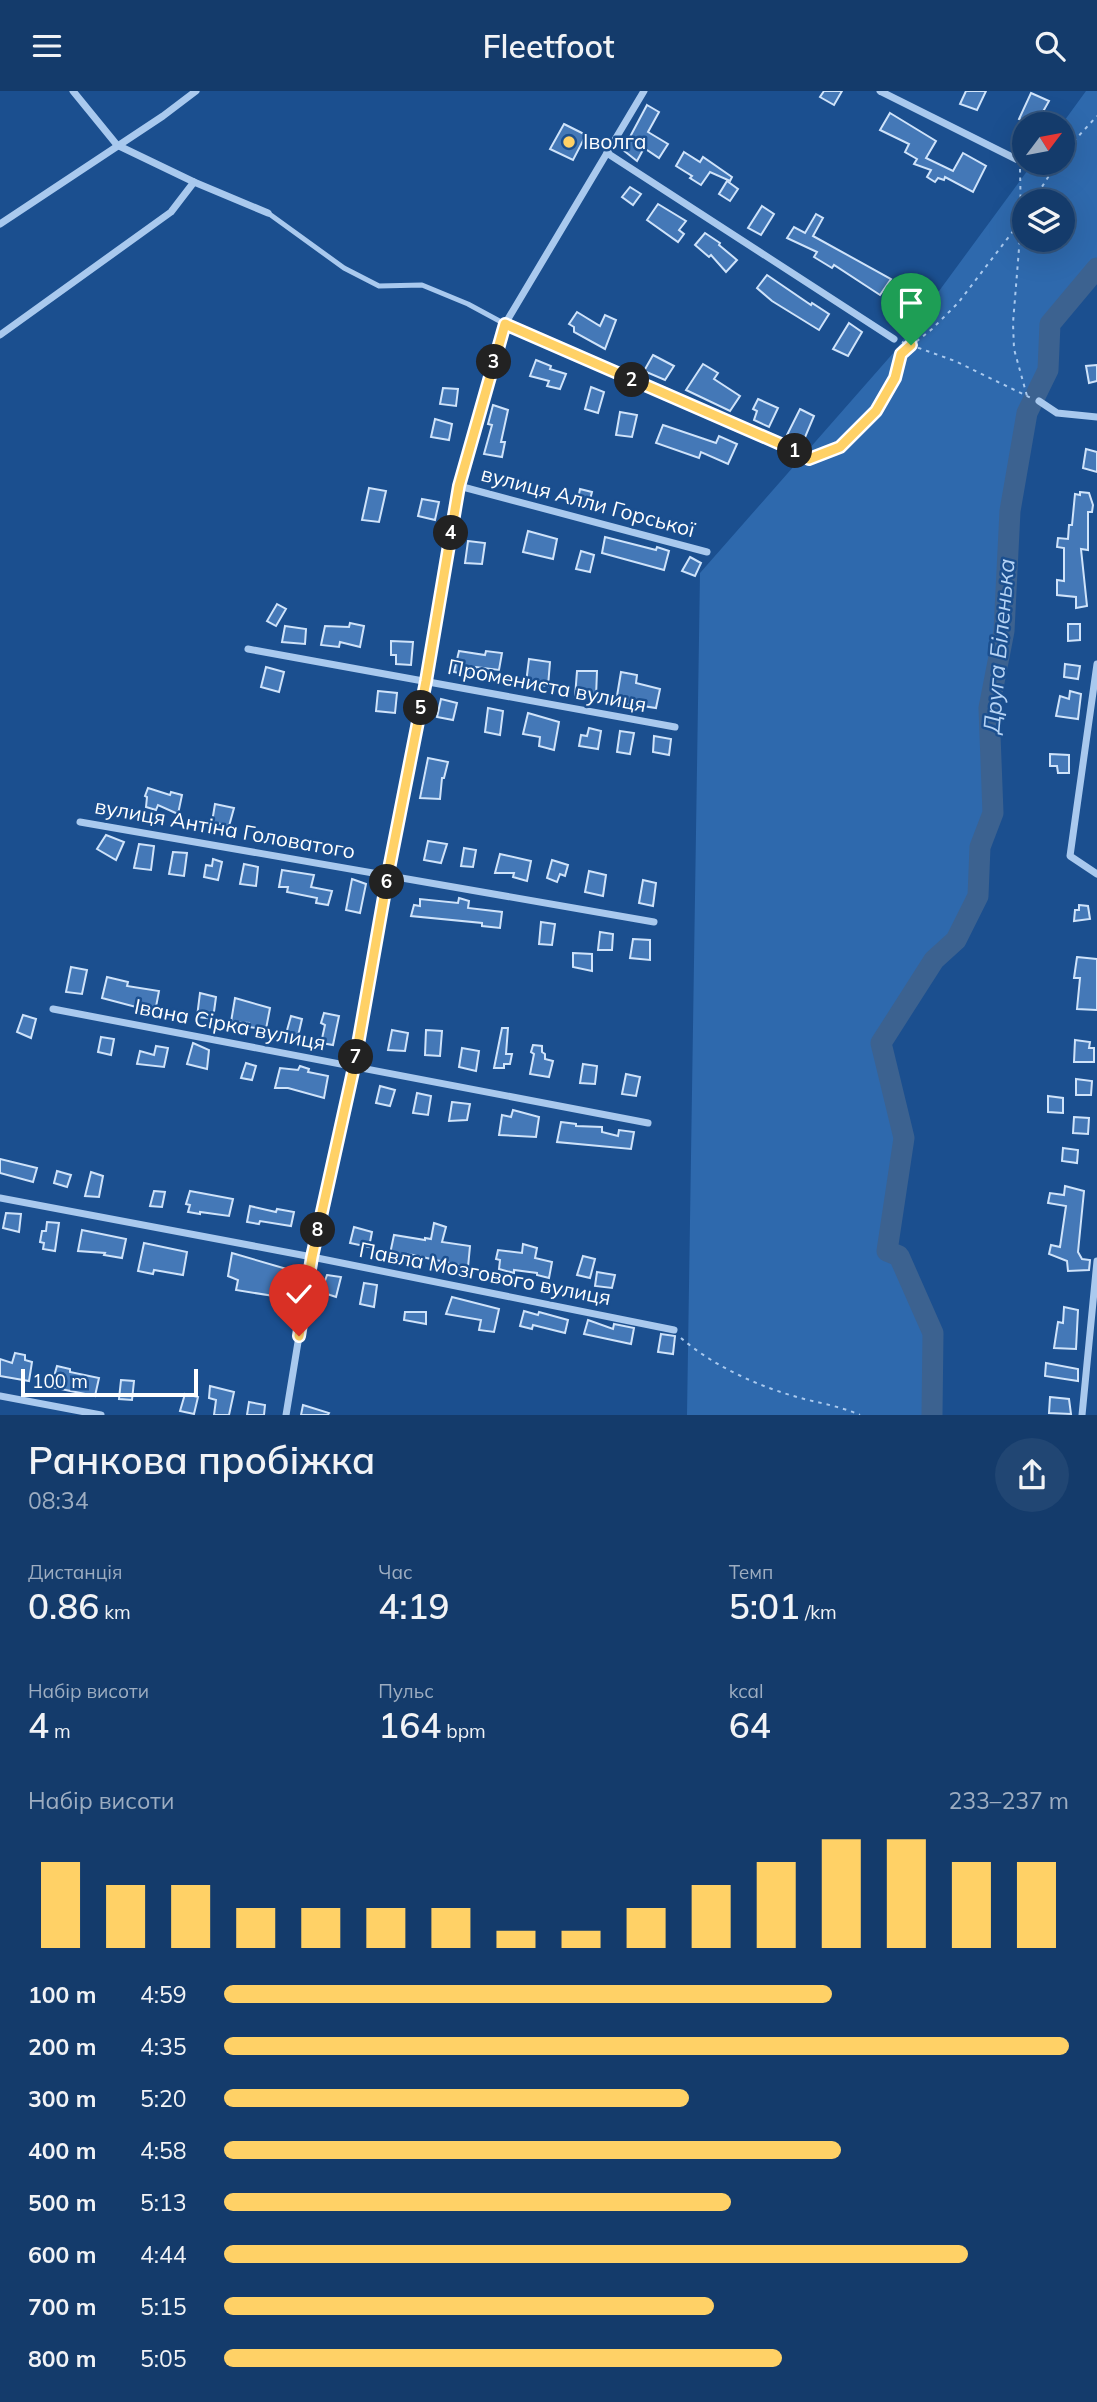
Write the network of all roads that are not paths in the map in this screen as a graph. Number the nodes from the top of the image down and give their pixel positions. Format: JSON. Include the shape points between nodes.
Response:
{"nodes":[{"id":1,"x":73,"y":91,"type":"edge"},
{"id":2,"x":196,"y":91,"type":"edge"},
{"id":3,"x":644,"y":91,"type":"edge"},
{"id":4,"x":880,"y":91,"type":"edge"},
{"id":5,"x":117,"y":145,"type":"junction"},
{"id":6,"x":607,"y":153,"type":"junction"},
{"id":7,"x":1012,"y":157,"type":"edge"},
{"id":8,"x":194,"y":182,"type":"junction"},
{"id":9,"x":268,"y":213,"type":"joint"},
{"id":10,"x":0,"y":224,"type":"edge"},
{"id":11,"x":505,"y":324,"type":"junction"},
{"id":12,"x":0,"y":335,"type":"edge"},
{"id":13,"x":894,"y":339,"type":"road end"},
{"id":14,"x":1038,"y":401,"type":"dead end"},
{"id":15,"x":1097,"y":417,"type":"edge"},
{"id":16,"x":792,"y":449,"type":"road end"},
{"id":17,"x":459,"y":486,"type":"junction"},
{"id":18,"x":708,"y":552,"type":"dead end"},
{"id":19,"x":248,"y":649,"type":"dead end"},
{"id":20,"x":1097,"y":664,"type":"edge"},
{"id":21,"x":426,"y":681,"type":"junction"},
{"id":22,"x":675,"y":727,"type":"dead end"},
{"id":23,"x":80,"y":822,"type":"dead end"},
{"id":24,"x":388,"y":874,"type":"junction"},
{"id":25,"x":1097,"y":874,"type":"edge"},
{"id":26,"x":654,"y":922,"type":"dead end"},
{"id":27,"x":53,"y":1009,"type":"dead end"},
{"id":28,"x":354,"y":1067,"type":"junction"},
{"id":29,"x":648,"y":1122,"type":"dead end"},
{"id":30,"x":0,"y":1198,"type":"edge"},
{"id":31,"x":312,"y":1257,"type":"junction"},
{"id":32,"x":1097,"y":1261,"type":"edge"},
{"id":33,"x":674,"y":1330,"type":"road end"},
{"id":34,"x":0,"y":1397,"type":"edge"},
{"id":35,"x":101,"y":1415,"type":"edge"},
{"id":36,"x":286,"y":1415,"type":"edge"},
{"id":37,"x":1082,"y":1415,"type":"edge"}],
"edges":[{"from":1,"to":5,"type":"street"},
{"from":2,"to":5,"type":"street"},
{"from":3,"to":6,"type":"street"},
{"from":4,"to":7,"type":"street"},
{"from":5,"to":8,"type":"street"},
{"from":5,"to":10,"type":"street"},
{"from":6,"to":11,"type":"street"},
{"from":6,"to":13,"type":"street"},
{"from":8,"to":9,"type":"street"},
{"from":8,"to":12,"type":"street","via":[[171,212]]},
{"from":9,"to":11,"type":"lane","via":[[344,268],[379,286],[422,285]]},
{"from":11,"to":16,"type":"street"},
{"from":11,"to":17,"type":"street"},
{"from":14,"to":15,"type":"street","via":[[1057,413]]},
{"from":17,"to":18,"type":"street","name":"вулиця Алли Горської"},
{"from":17,"to":21,"type":"street"},
{"from":19,"to":21,"type":"street","name":"Промениста вулиця"},
{"from":20,"to":25,"type":"street","via":[[1070,856]]},
{"from":21,"to":22,"type":"street","name":"Промениста вулиця"},
{"from":21,"to":24,"type":"street"},
{"from":23,"to":24,"type":"street","name":"вулиця Антіна Головатого"},
{"from":24,"to":26,"type":"street","name":"вулиця Антіна Головатого"},
{"from":24,"to":28,"type":"street"},
{"from":27,"to":28,"type":"street","name":"Івана Сірка вулиця"},
{"from":28,"to":29,"type":"street","name":"Івана Сірка вулиця"},
{"from":28,"to":31,"type":"street"},
{"from":30,"to":31,"type":"street","name":"Павла Мозгового вулиця"},
{"from":31,"to":33,"type":"street","name":"Павла Мозгового вулиця"},
{"from":31,"to":36,"type":"street"},
{"from":32,"to":37,"type":"street"},
{"from":34,"to":35,"type":"street"}]}
